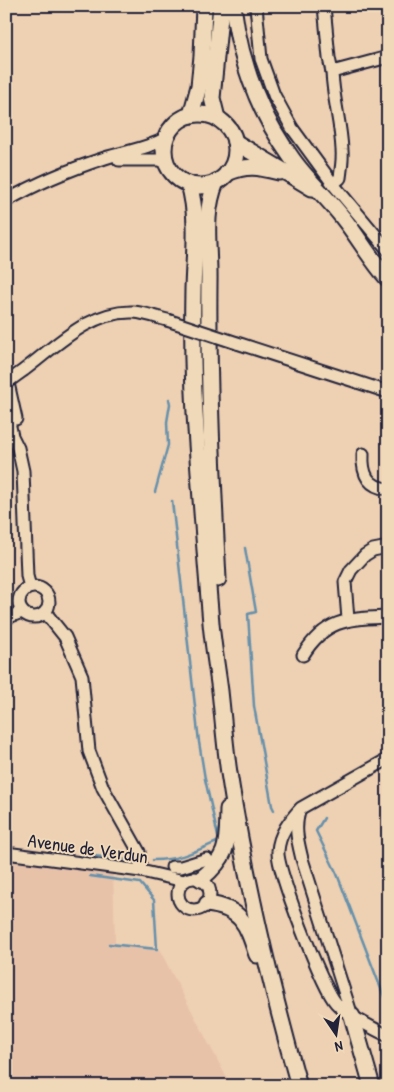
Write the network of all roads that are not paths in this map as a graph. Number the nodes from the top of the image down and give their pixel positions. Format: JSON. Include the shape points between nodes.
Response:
{"nodes":[{"id":1,"x":204,"y":6,"type":"edge"},
{"id":2,"x":221,"y":6,"type":"edge"},
{"id":3,"x":233,"y":6,"type":"edge"},
{"id":4,"x":256,"y":6,"type":"edge"},
{"id":5,"x":324,"y":6,"type":"edge"},
{"id":6,"x":388,"y":57,"type":"edge"},
{"id":7,"x":332,"y":72,"type":"junction"},
{"id":8,"x":191,"y":115,"type":"junction"},
{"id":9,"x":217,"y":118,"type":"junction"},
{"id":10,"x":166,"y":138,"type":"junction"},
{"id":11,"x":235,"y":142,"type":"junction"},
{"id":12,"x":166,"y":160,"type":"junction"},
{"id":13,"x":90,"y":163,"type":"junction"},
{"id":14,"x":288,"y":174,"type":"junction"},
{"id":15,"x":222,"y":177,"type":"junction"},
{"id":16,"x":189,"y":184,"type":"junction"},
{"id":17,"x":328,"y":190,"type":"junction"},
{"id":18,"x":7,"y":201,"type":"edge"},
{"id":19,"x":388,"y":250,"type":"edge"},
{"id":20,"x":388,"y":279,"type":"edge"},
{"id":21,"x":6,"y":374,"type":"edge"},
{"id":22,"x":6,"y":383,"type":"edge"},
{"id":23,"x":388,"y":392,"type":"edge"},
{"id":24,"x":6,"y":408,"type":"edge"},
{"id":25,"x":18,"y":448,"type":"junction"},
{"id":26,"x":363,"y":454,"type":"dead end"},
{"id":27,"x":388,"y":489,"type":"edge"},
{"id":28,"x":388,"y":547,"type":"edge"},
{"id":29,"x":30,"y":587,"type":"junction"},
{"id":30,"x":22,"y":612,"type":"junction"},
{"id":31,"x":45,"y":612,"type":"junction"},
{"id":32,"x":6,"y":618,"type":"edge"},
{"id":33,"x":388,"y":618,"type":"edge"},
{"id":34,"x":348,"y":619,"type":"junction"},
{"id":35,"x":303,"y":654,"type":"dead end"},
{"id":36,"x":220,"y":693,"type":"junction"},
{"id":37,"x":388,"y":759,"type":"edge"},
{"id":38,"x":230,"y":777,"type":"junction"},
{"id":39,"x":300,"y":808,"type":"junction"},
{"id":40,"x":6,"y":853,"type":"edge"},
{"id":41,"x":207,"y":859,"type":"dead end"},
{"id":42,"x":190,"y":864,"type":"junction"},
{"id":43,"x":141,"y":871,"type":"junction"},
{"id":44,"x":168,"y":872,"type":"junction"},
{"id":45,"x":193,"y":879,"type":"junction"},
{"id":46,"x":178,"y":892,"type":"junction"},
{"id":47,"x":207,"y":904,"type":"junction"},
{"id":48,"x":352,"y":1016,"type":"junction"},
{"id":49,"x":388,"y":1036,"type":"edge"},
{"id":50,"x":290,"y":1052,"type":"junction"},
{"id":51,"x":300,"y":1086,"type":"edge"},
{"id":52,"x":372,"y":1086,"type":"edge"}],
"edges":[{"from":1,"to":8,"type":"main road","via":[[199,86]]},
{"from":2,"to":9,"type":"main road","via":[[212,98]]},
{"from":3,"to":17,"type":"main road","via":[[244,62],[276,134],[292,158]]},
{"from":4,"to":17,"type":"street","via":[[260,59],[274,95]]},
{"from":5,"to":7,"type":"street"},
{"from":6,"to":7,"type":"street"},
{"from":7,"to":17,"type":"street","via":[[342,151],[340,178]]},
{"from":8,"to":9,"type":"main road"},
{"from":8,"to":10,"type":"main road","via":[[180,120]]},
{"from":9,"to":11,"type":"main road","via":[[228,128]]},
{"from":10,"to":12,"type":"main road"},
{"from":10,"to":13,"type":"street"},
{"from":11,"to":14,"type":"main road"},
{"from":11,"to":15,"type":"main road","via":[[233,163]]},
{"from":12,"to":13,"type":"street","via":[[127,159]]},
{"from":12,"to":16,"type":"main road","via":[[170,171]]},
{"from":13,"to":18,"type":"street"},
{"from":14,"to":15,"type":"main road","via":[[251,166]]},
{"from":14,"to":17,"type":"main road"},
{"from":15,"to":16,"type":"main road","via":[[198,186]]},
{"from":15,"to":36,"type":"main road","via":[[209,208],[207,244],[210,416],[222,669]]},
{"from":16,"to":36,"type":"main road","via":[[196,225],[193,288],[196,432],[211,625]]},
{"from":17,"to":19,"type":"street"},
{"from":17,"to":20,"type":"main road"},
{"from":21,"to":25,"type":"street"},
{"from":22,"to":23,"type":"street","bridge":true,"via":[[82,327],[100,318],[132,312],[148,314]]},
{"from":24,"to":25,"type":"street"},
{"from":25,"to":29,"type":"street"},
{"from":26,"to":27,"type":"street","via":[[365,471],[372,484]]},
{"from":28,"to":34,"type":"street","via":[[365,554],[351,570],[345,582]]},
{"from":29,"to":30,"type":"street","via":[[19,598]]},
{"from":29,"to":31,"type":"street","via":[[39,588],[46,594]]},
{"from":30,"to":31,"type":"street","via":[[36,617]]},
{"from":30,"to":32,"type":"street"},
{"from":31,"to":43,"type":"street","via":[[66,636],[82,676],[89,750],[103,788],[139,852]]},
{"from":33,"to":34,"type":"street"},
{"from":34,"to":35,"type":"street","via":[[327,628],[312,640]]},
{"from":36,"to":38,"type":"main road"},
{"from":37,"to":39,"type":"street"},
{"from":38,"to":45,"type":"main road","via":[[225,849],[214,868]]},
{"from":38,"to":50,"type":"main road","via":[[252,894]]},
{"from":39,"to":48,"type":"street","via":[[296,826],[298,843]]},
{"from":39,"to":48,"type":"street","via":[[281,839],[278,852],[281,870],[327,989],[335,1002]]},
{"from":40,"to":43,"type":"street","name":"Avenue de Verdun"},
{"from":41,"to":42,"type":"street","name":"Avenue de Verdun"},
{"from":42,"to":44,"type":"street","name":"Avenue de Verdun"},
{"from":42,"to":45,"type":"street"},
{"from":43,"to":44,"type":"street","name":"Avenue de Verdun"},
{"from":44,"to":45,"type":"street","name":"Avenue de Verdun"},
{"from":44,"to":46,"type":"street","name":"Avenue de Verdun"},
{"from":45,"to":46,"type":"street","via":[[180,886]]},
{"from":45,"to":47,"type":"street","via":[[207,884],[210,898]]},
{"from":46,"to":47,"type":"street","via":[[180,902],[190,910],[200,910]]},
{"from":47,"to":50,"type":"main road","via":[[234,912],[249,930]]},
{"from":48,"to":49,"type":"street"},
{"from":48,"to":52,"type":"main road"},
{"from":50,"to":51,"type":"main road"}]}
